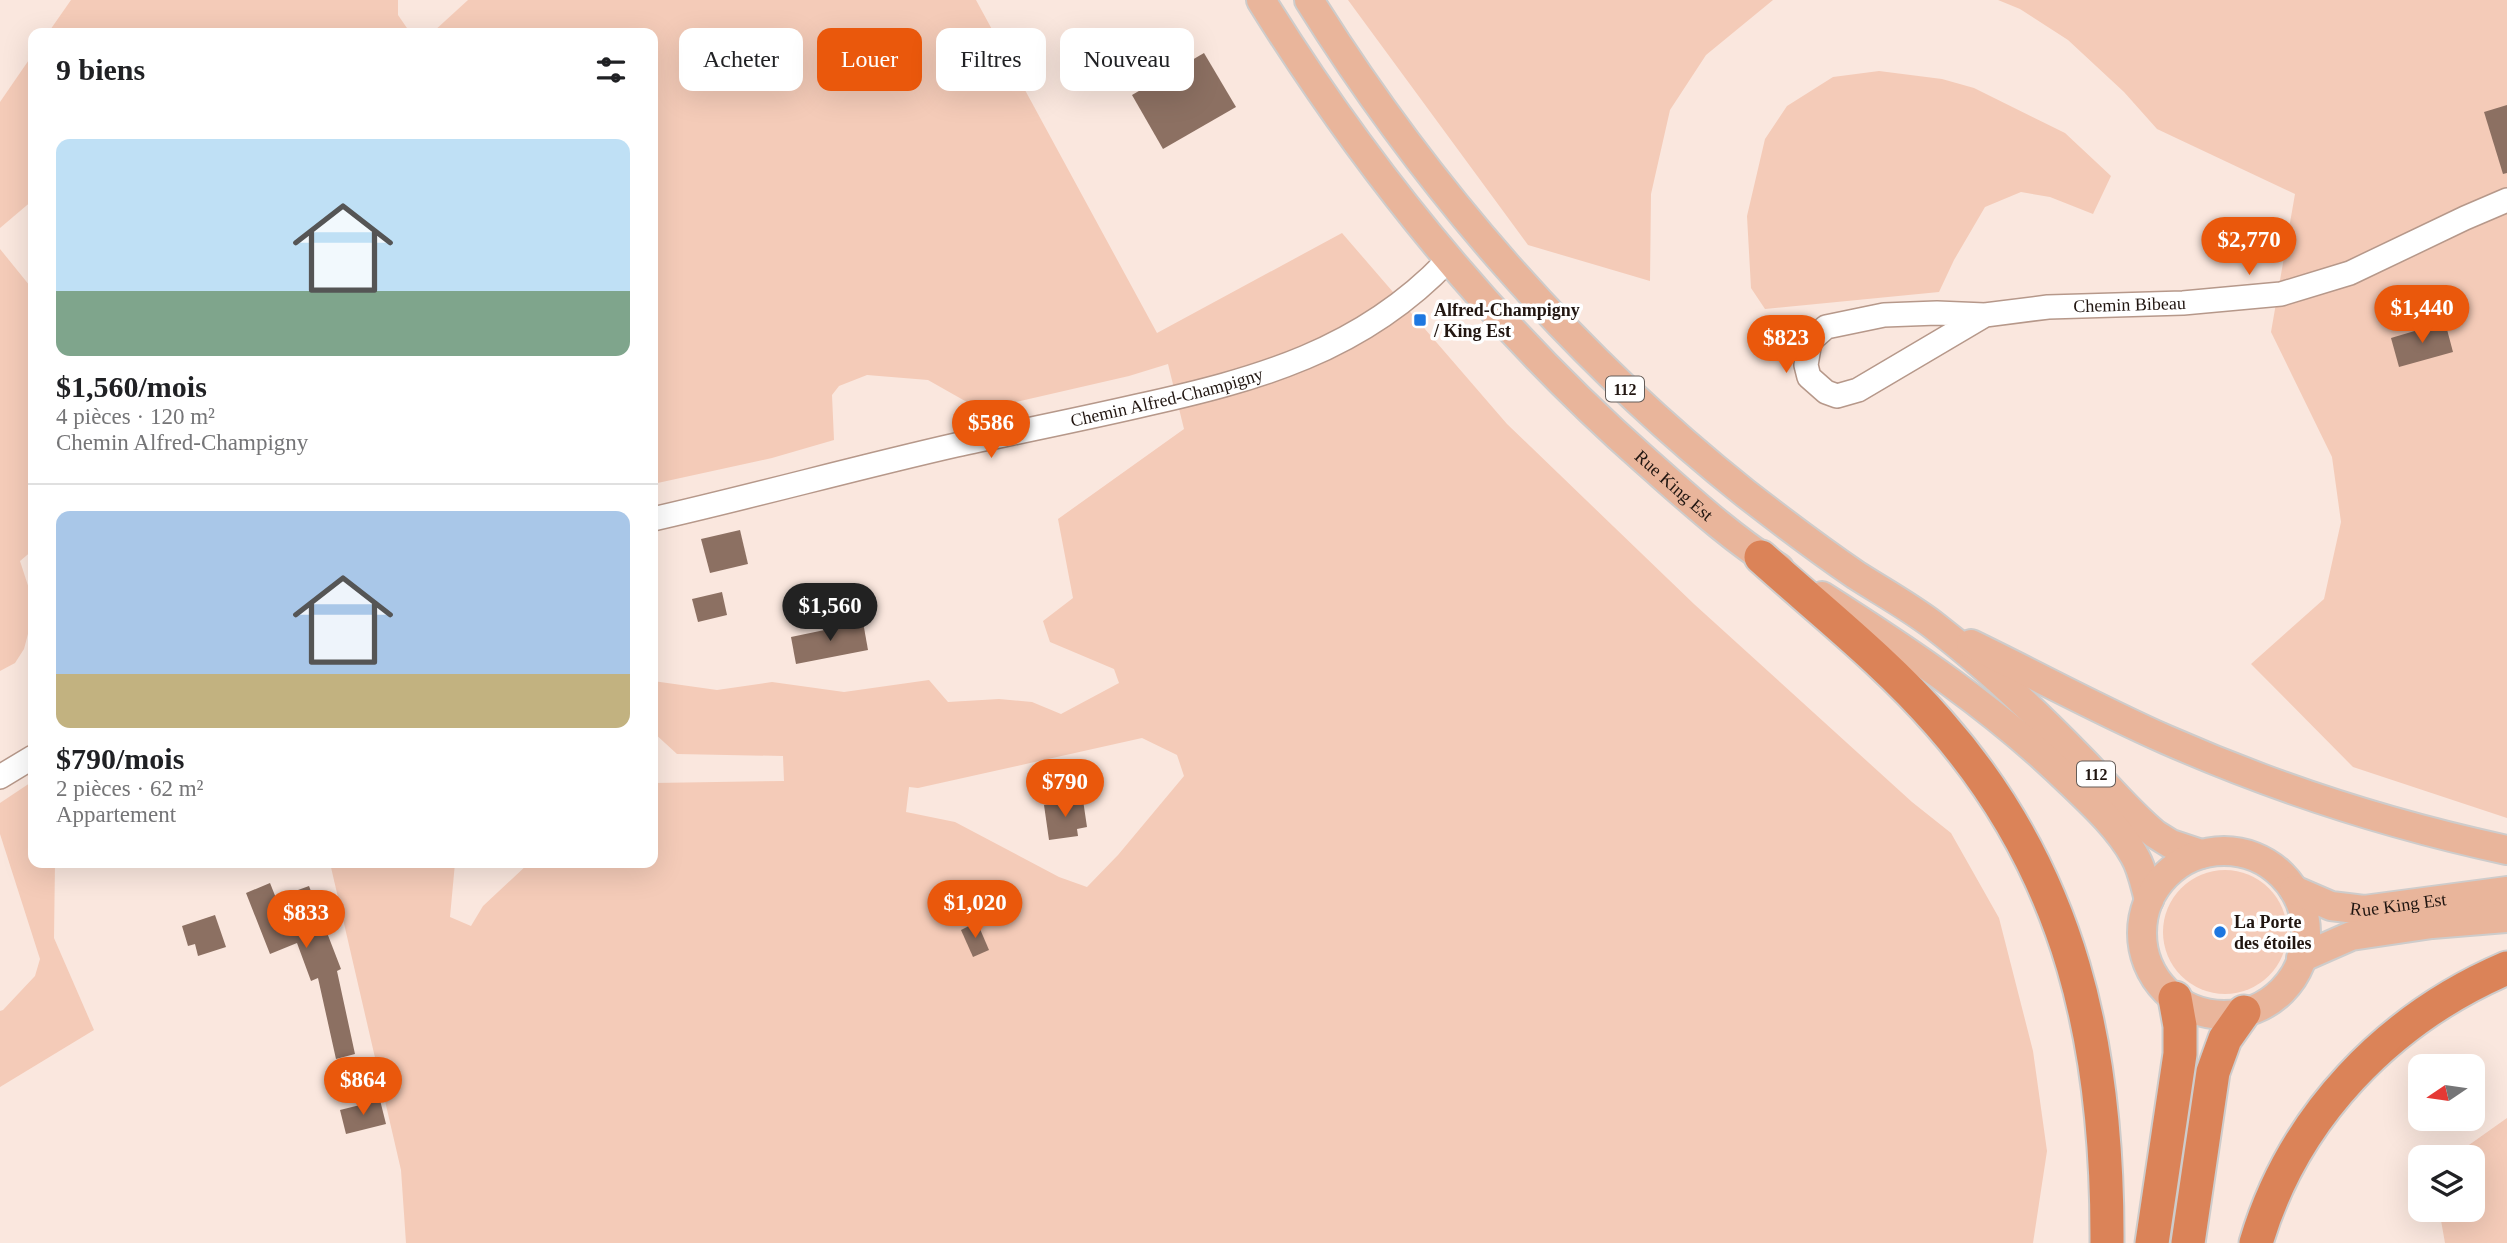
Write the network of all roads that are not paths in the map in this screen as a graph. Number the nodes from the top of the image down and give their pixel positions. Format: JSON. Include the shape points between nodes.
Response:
{"nodes":[{"id":1,"x":1261,"y":0,"type":"edge"},
{"id":2,"x":1309,"y":0,"type":"edge"},
{"id":3,"x":2507,"y":200,"type":"edge"},
{"id":4,"x":1448,"y":260,"type":"junction"},
{"id":5,"x":1985,"y":315,"type":"junction"},
{"id":6,"x":658,"y":518,"type":"edge"},
{"id":7,"x":1761,"y":557,"type":"junction"},
{"id":8,"x":1931,"y":624,"type":"junction"},
{"id":9,"x":28,"y":760,"type":"edge"},
{"id":10,"x":0,"y":777,"type":"edge"},
{"id":11,"x":2507,"y":850,"type":"edge"},
{"id":12,"x":2201,"y":854,"type":"junction"},
{"id":13,"x":2294,"y":890,"type":"junction"},
{"id":14,"x":2507,"y":891,"type":"edge"},
{"id":15,"x":2149,"y":900,"type":"junction"},
{"id":16,"x":2507,"y":918,"type":"edge"},
{"id":17,"x":2301,"y":958,"type":"junction"},
{"id":18,"x":2507,"y":968,"type":"edge"},
{"id":19,"x":2175,"y":998,"type":"junction"},
{"id":20,"x":2244,"y":1012,"type":"junction"},
{"id":21,"x":2107,"y":1243,"type":"edge"},
{"id":22,"x":2152,"y":1243,"type":"edge"},
{"id":23,"x":2188,"y":1243,"type":"edge"},
{"id":24,"x":2256,"y":1243,"type":"edge"}],
"edges":[{"from":1,"to":4,"type":"main road","name":"Rue King Est","number":"112","via":[[1339,118]]},
{"from":2,"to":8,"type":"main road","number":"112","via":[[1455,204],[1602,366],[1746,493]]},
{"from":3,"to":5,"type":"street","name":"Chemin Bibeau","via":[[2350,273],[2281,294],[2183,303],[2048,307]]},
{"from":4,"to":6,"type":"street","name":"Chemin Alfred-Champigny","via":[[1420,289],[1364,329],[1314,355],[1261,374]]},
{"from":4,"to":7,"type":"main road","name":"Rue King Est","number":"112","via":[[1512,332],[1602,421]]},
{"from":5,"to":5,"type":"street","name":"Chemin Bibeau","via":[[1884,315],[1826,327],[1810,341],[1809,377],[1837,396],[1858,390]]},
{"from":7,"to":15,"type":"main road","name":"Rue King Est","number":"112","via":[[1927,663],[2036,749],[2127,844]]},
{"from":7,"to":21,"type":"highway","via":[[1938,721],[1987,783],[2027,847],[2064,932],[2087,1016],[2103,1128]]},
{"from":8,"to":11,"type":"main road","via":[[2113,716],[2207,757],[2376,816]]},
{"from":8,"to":12,"type":"main road","number":"112","via":[[2048,726],[2148,828],[2166,841]]},
{"from":9,"to":10,"type":"street"},
{"from":12,"to":13,"type":"main road","number":"112","via":[[2229,851],[2256,858]]},
{"from":12,"to":15,"type":"main road","number":"112","via":[[2167,874]]},
{"from":13,"to":14,"type":"main road","name":"Rue King Est","number":"112","via":[[2331,906],[2357,910]]},
{"from":13,"to":17,"type":"main road","number":"112","via":[[2305,921]]},
{"from":15,"to":19,"type":"main road","number":"112","via":[[2142,925],[2145,954],[2157,979]]},
{"from":16,"to":17,"type":"main road","name":"Rue King Est","via":[[2358,934]]},
{"from":17,"to":20,"type":"main road","number":"112","via":[[2276,996]]},
{"from":18,"to":24,"type":"highway","via":[[2462,989],[2412,1021],[2350,1077],[2293,1155]]},
{"from":19,"to":20,"type":"main road","number":"112","via":[[2204,1012]]},
{"from":19,"to":22,"type":"highway","via":[[2180,1055]]},
{"from":20,"to":23,"type":"highway","via":[[2225,1039],[2213,1072]]}]}
